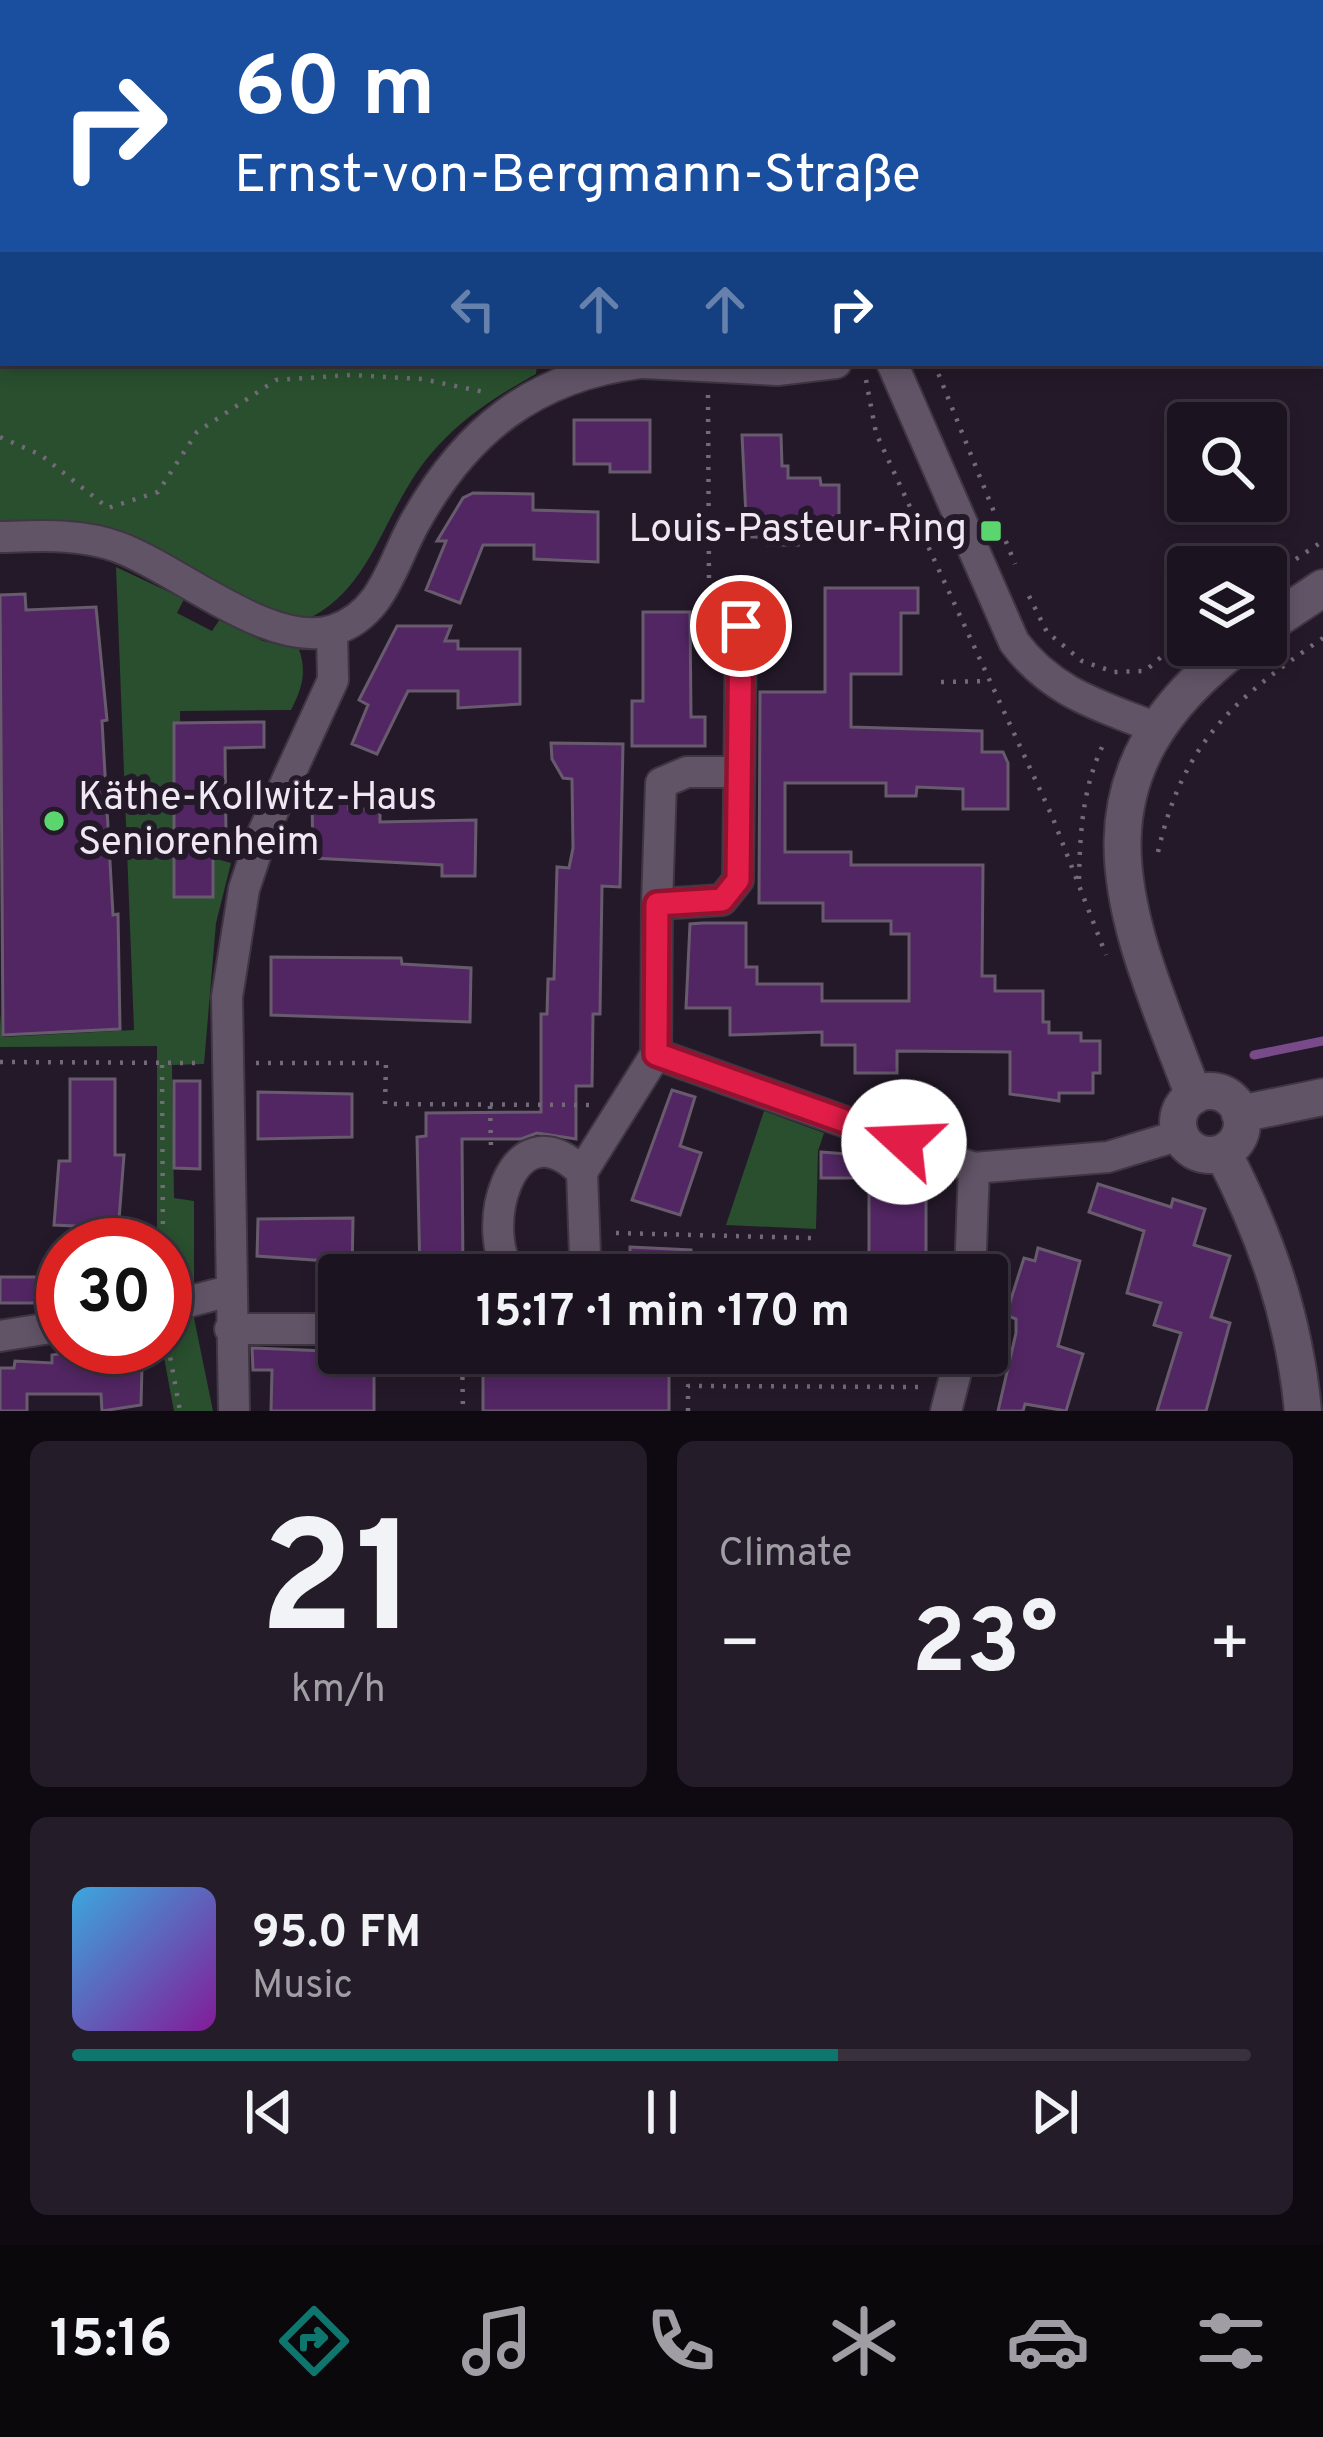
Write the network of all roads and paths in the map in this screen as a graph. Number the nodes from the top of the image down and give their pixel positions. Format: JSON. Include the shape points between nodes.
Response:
{"nodes":[{"id":1,"x":616,"y":366,"type":"edge"},
{"id":2,"x":696,"y":366,"type":"joint"},
{"id":3,"x":811,"y":366,"type":"edge"},
{"id":4,"x":863,"y":366,"type":"edge"},
{"id":5,"x":893,"y":366,"type":"edge"},
{"id":6,"x":935,"y":366,"type":"edge"},
{"id":7,"x":525,"y":400,"type":"junction"},
{"id":8,"x":0,"y":437,"type":"edge"},
{"id":9,"x":0,"y":537,"type":"edge"},
{"id":10,"x":1323,"y":541,"type":"edge"},
{"id":11,"x":1287,"y":565,"type":"edge"},
{"id":12,"x":1019,"y":573,"type":"dead end"},
{"id":13,"x":1323,"y":588,"type":"edge"},
{"id":14,"x":1028,"y":593,"type":"dead end"},
{"id":15,"x":1287,"y":612,"type":"edge"},
{"id":16,"x":741,"y":626,"type":"joint"},
{"id":17,"x":332,"y":631,"type":"junction"},
{"id":18,"x":1323,"y":638,"type":"edge"},
{"id":19,"x":1167,"y":652,"type":"edge"},
{"id":20,"x":1211,"y":666,"type":"edge"},
{"id":21,"x":988,"y":681,"type":"junction"},
{"id":22,"x":941,"y":682,"type":"dead end"},
{"id":23,"x":1154,"y":727,"type":"junction"},
{"id":24,"x":1094,"y":761,"type":"dead end"},
{"id":25,"x":739,"y":772,"type":"junction"},
{"id":26,"x":1158,"y":855,"type":"dead end"},
{"id":27,"x":1079,"y":885,"type":"junction"},
{"id":28,"x":657,"y":904,"type":"junction"},
{"id":29,"x":1108,"y":961,"type":"dead end"},
{"id":30,"x":656,"y":1054,"type":"junction"},
{"id":31,"x":0,"y":1062,"type":"edge"},
{"id":32,"x":162,"y":1062,"type":"junction"},
{"id":33,"x":226,"y":1063,"type":"junction"},
{"id":34,"x":1194,"y":1096,"type":"junction"},
{"id":35,"x":1323,"y":1097,"type":"edge"},
{"id":36,"x":627,"y":1104,"type":"junction"},
{"id":37,"x":490,"y":1106,"type":"junction"},
{"id":38,"x":1240,"y":1114,"type":"junction"},
{"id":39,"x":1180,"y":1135,"type":"junction"},
{"id":40,"x":1223,"y":1153,"type":"junction"},
{"id":41,"x":974,"y":1168,"type":"junction"},
{"id":42,"x":582,"y":1172,"type":"junction"},
{"id":43,"x":506,"y":1174,"type":"junction"},
{"id":44,"x":163,"y":1218,"type":"edge"},
{"id":45,"x":586,"y":1233,"type":"junction"},
{"id":46,"x":811,"y":1238,"type":"dead end"},
{"id":47,"x":503,"y":1254,"type":"edge"},
{"id":48,"x":585,"y":1254,"type":"edge"},
{"id":49,"x":971,"y":1254,"type":"edge"},
{"id":50,"x":229,"y":1291,"type":"junction"},
{"id":51,"x":192,"y":1301,"type":"edge"},
{"id":52,"x":230,"y":1329,"type":"junction"},
{"id":53,"x":318,"y":1329,"type":"edge"},
{"id":54,"x":36,"y":1330,"type":"edge"},
{"id":55,"x":0,"y":1336,"type":"edge"},
{"id":56,"x":174,"y":1374,"type":"edge"},
{"id":57,"x":462,"y":1374,"type":"edge"},
{"id":58,"x":950,"y":1399,"type":"edge"},
{"id":59,"x":180,"y":1411,"type":"edge"},
{"id":60,"x":234,"y":1411,"type":"edge"},
{"id":61,"x":463,"y":1411,"type":"edge"},
{"id":62,"x":688,"y":1411,"type":"edge"},
{"id":63,"x":1303,"y":1411,"type":"edge"}],
"edges":[{"from":1,"to":7,"type":"street","via":[[589,369]]},
{"from":2,"to":3,"type":"street"},
{"from":2,"to":16,"type":"path","via":[[710,398],[709,584],[739,594]]},
{"from":4,"to":21,"type":"path","via":[[876,433]]},
{"from":5,"to":23,"type":"street","via":[[1014,642],[1036,672],[1069,694]]},
{"from":6,"to":12,"type":"path"},
{"from":7,"to":8,"type":"path","via":[[422,379],[276,380],[197,432],[158,492],[108,508],[41,455]]},
{"from":7,"to":17,"type":"street","via":[[443,476],[371,606]]},
{"from":9,"to":17,"type":"street","via":[[71,536],[116,546],[266,623],[298,633]]},
{"from":10,"to":11,"type":"path"},
{"from":13,"to":15,"type":"street"},
{"from":14,"to":19,"type":"path","via":[[1047,632],[1082,661],[1145,671]]},
{"from":16,"to":25,"type":"street"},
{"from":17,"to":33,"type":"street","via":[[333,680],[244,890],[226,997]]},
{"from":18,"to":26,"type":"path","via":[[1228,710],[1198,744],[1169,804]]},
{"from":20,"to":23,"type":"street"},
{"from":21,"to":22,"type":"path"},
{"from":21,"to":27,"type":"path"},
{"from":23,"to":34,"type":"street","via":[[1126,807],[1123,872],[1133,932]]},
{"from":24,"to":27,"type":"path","via":[[1080,822]]},
{"from":25,"to":28,"type":"street","via":[[738,880],[731,892],[709,903]]},
{"from":25,"to":28,"type":"street","via":[[687,772],[661,784]]},
{"from":27,"to":29,"type":"path"},
{"from":28,"to":30,"type":"street"},
{"from":30,"to":36,"type":"street"},
{"from":30,"to":41,"type":"street"},
{"from":31,"to":32,"type":"path"},
{"from":32,"to":33,"type":"path"},
{"from":32,"to":44,"type":"path"},
{"from":33,"to":37,"type":"path","via":[[386,1063],[385,1104]]},
{"from":33,"to":50,"type":"street"},
{"from":34,"to":38,"type":"street","via":[[1222,1094]]},
{"from":34,"to":39,"type":"street","via":[[1180,1113]]},
{"from":35,"to":38,"type":"street"},
{"from":36,"to":37,"type":"path"},
{"from":36,"to":42,"type":"street"},
{"from":37,"to":43,"type":"path","via":[[491,1157]]},
{"from":38,"to":40,"type":"street","via":[[1239,1136]]},
{"from":39,"to":40,"type":"street","via":[[1198,1153]]},
{"from":39,"to":41,"type":"street","via":[[1108,1157]]},
{"from":40,"to":63,"type":"street","via":[[1275,1268]]},
{"from":41,"to":49,"type":"street"},
{"from":42,"to":43,"type":"street","via":[[555,1153],[538,1152]]},
{"from":42,"to":45,"type":"street"},
{"from":43,"to":47,"type":"street"},
{"from":45,"to":46,"type":"path"},
{"from":45,"to":48,"type":"street"},
{"from":50,"to":51,"type":"street"},
{"from":50,"to":52,"type":"street"},
{"from":52,"to":53,"type":"street"},
{"from":52,"to":60,"type":"street"},
{"from":54,"to":55,"type":"street"},
{"from":56,"to":59,"type":"path"},
{"from":57,"to":61,"type":"path"},
{"from":58,"to":62,"type":"path","via":[[688,1386]]}]}
